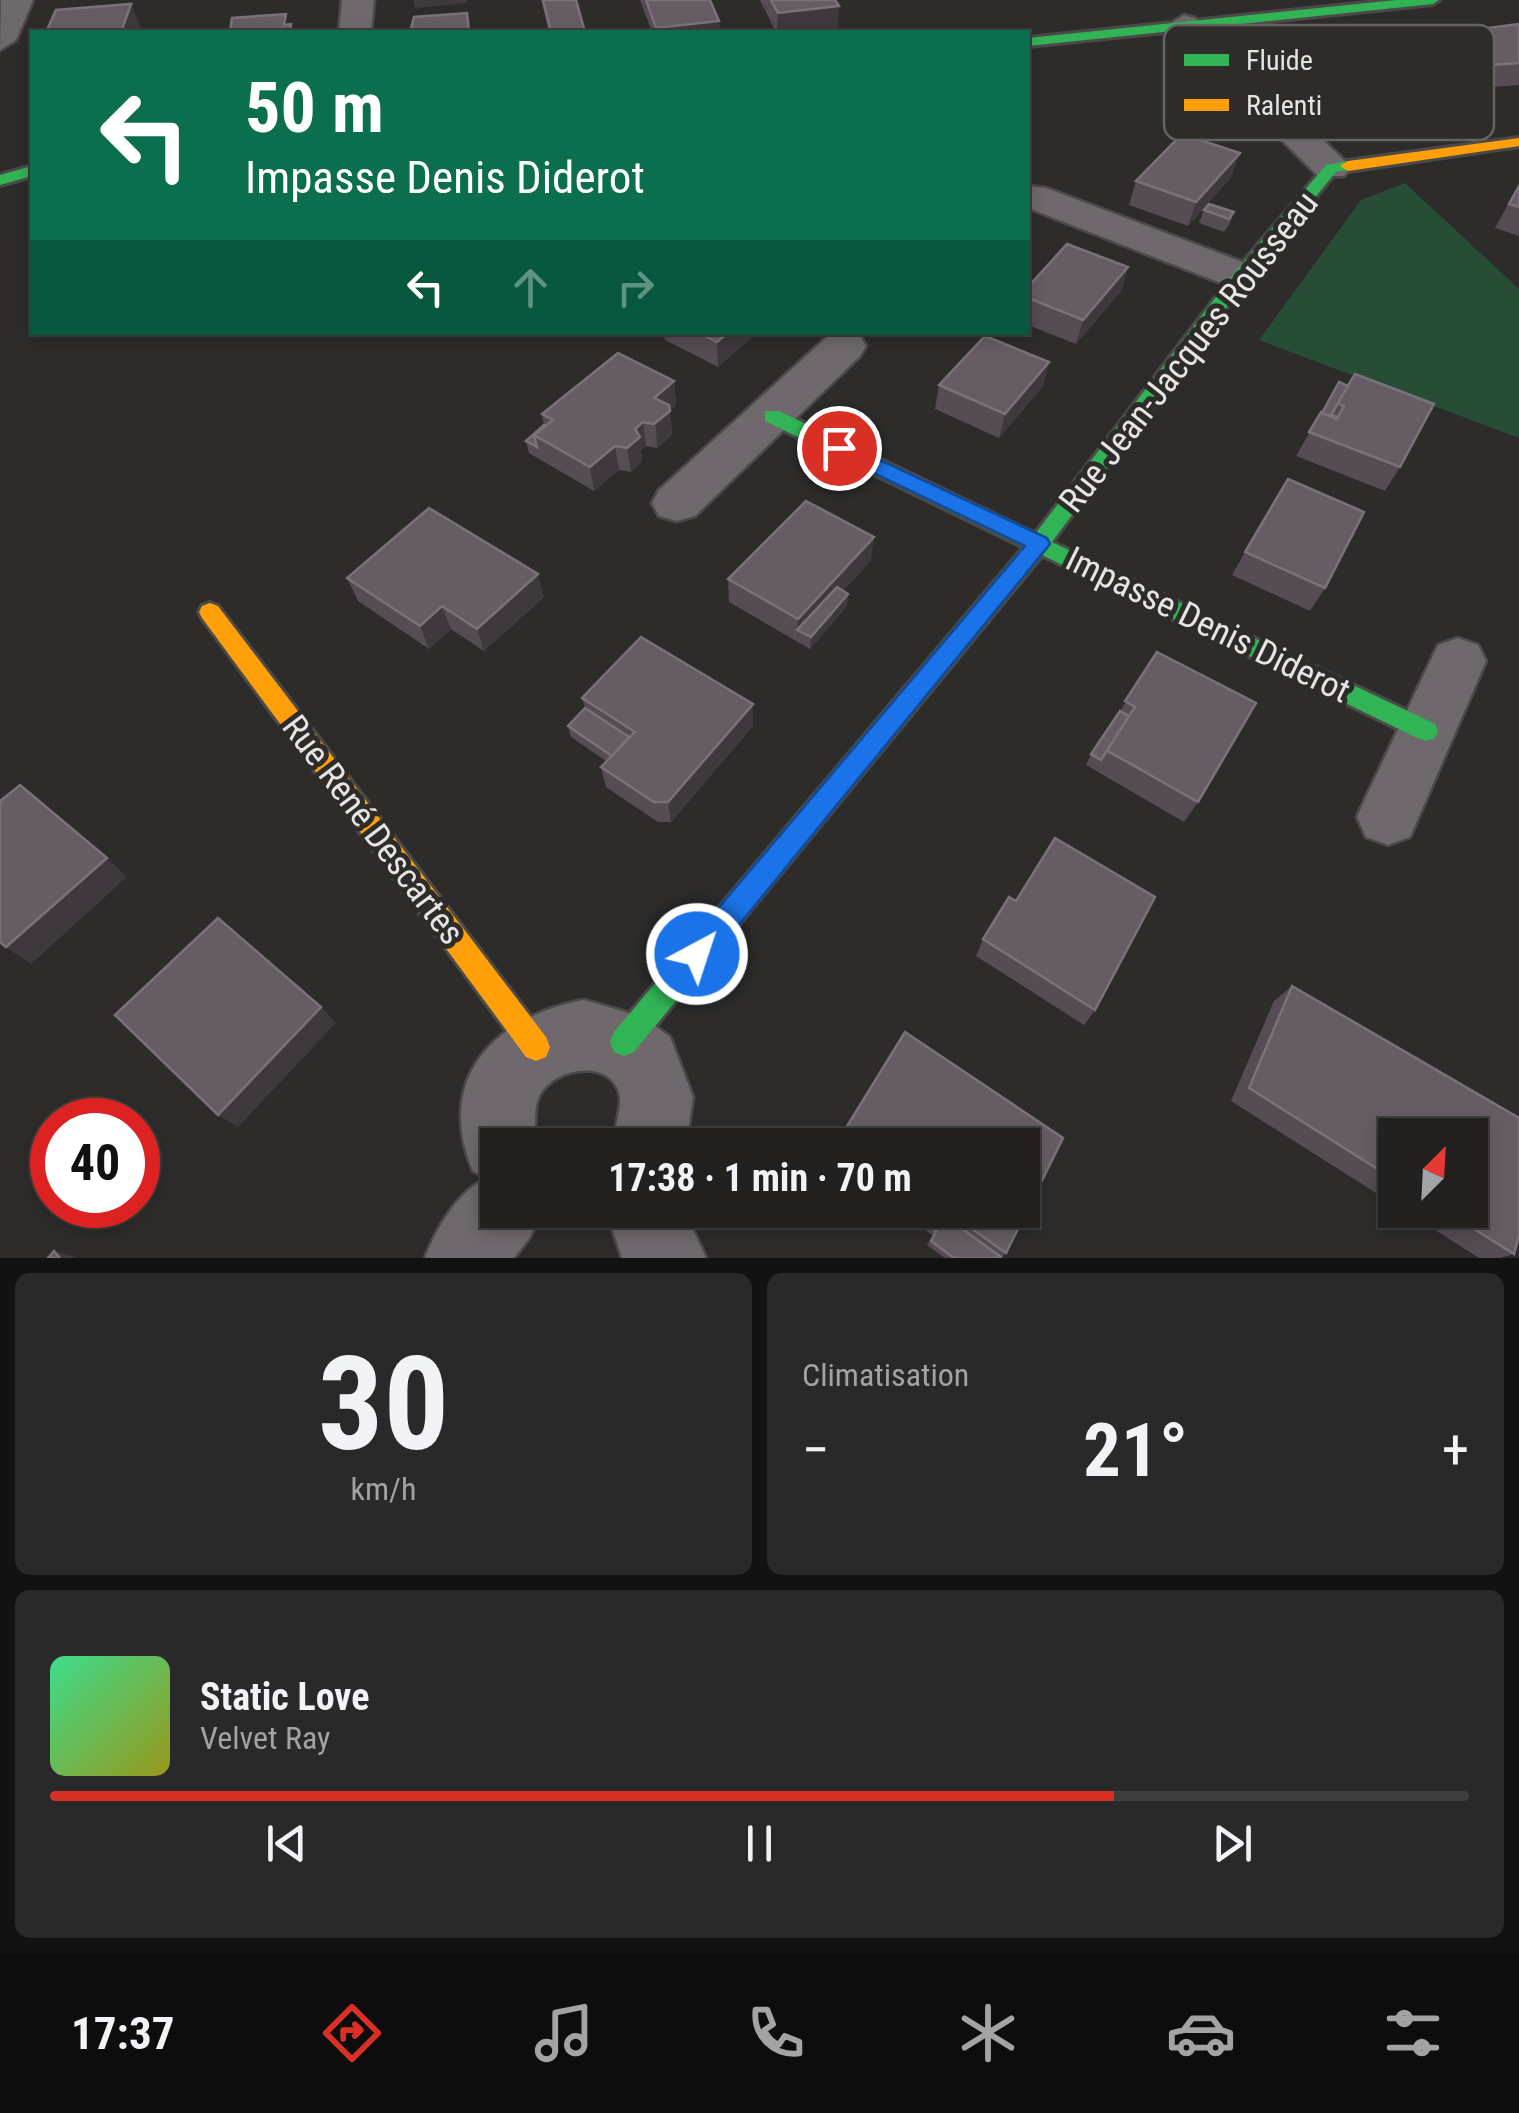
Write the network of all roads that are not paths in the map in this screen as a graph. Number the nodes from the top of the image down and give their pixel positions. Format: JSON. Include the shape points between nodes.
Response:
{"nodes":[{"id":1,"x":17,"y":0,"type":"edge"},
{"id":2,"x":358,"y":0,"type":"edge"},
{"id":3,"x":1433,"y":0,"type":"edge"},
{"id":4,"x":1184,"y":25,"type":"edge"},
{"id":5,"x":1164,"y":27,"type":"edge"},
{"id":6,"x":355,"y":30,"type":"edge"},
{"id":7,"x":0,"y":40,"type":"edge"},
{"id":8,"x":1030,"y":42,"type":"edge"},
{"id":9,"x":1302,"y":140,"type":"edge"},
{"id":10,"x":1519,"y":142,"type":"edge"},
{"id":11,"x":1331,"y":168,"type":"junction"},
{"id":12,"x":30,"y":172,"type":"edge"},
{"id":13,"x":0,"y":180,"type":"edge"},
{"id":14,"x":1032,"y":196,"type":"dead end"},
{"id":15,"x":1241,"y":276,"type":"junction"},
{"id":16,"x":844,"y":346,"type":"dead end"},
{"id":17,"x":772,"y":416,"type":"junction"},
{"id":18,"x":678,"y":503,"type":"dead end"},
{"id":19,"x":1039,"y":544,"type":"junction"},
{"id":20,"x":210,"y":612,"type":"dead end"},
{"id":21,"x":1458,"y":661,"type":"dead end"},
{"id":22,"x":1426,"y":731,"type":"junction"},
{"id":23,"x":1388,"y":817,"type":"dead end"},
{"id":24,"x":624,"y":1042,"type":"junction"},
{"id":25,"x":536,"y":1048,"type":"junction"},
{"id":26,"x":498,"y":1128,"type":"edge"},
{"id":27,"x":652,"y":1128,"type":"edge"},
{"id":28,"x":488,"y":1228,"type":"edge"},
{"id":29,"x":650,"y":1228,"type":"edge"},
{"id":30,"x":464,"y":1258,"type":"edge"},
{"id":31,"x":666,"y":1258,"type":"edge"}],
"edges":[{"from":1,"to":7,"type":"street"},
{"from":2,"to":6,"type":"street"},
{"from":3,"to":4,"type":"street"},
{"from":5,"to":8,"type":"street"},
{"from":9,"to":11,"type":"street","name":"Rue Jean-Jacques Rousseau"},
{"from":10,"to":11,"type":"street","name":"Rue Jean-Jacques Rousseau"},
{"from":11,"to":15,"type":"street","name":"Rue Jean-Jacques Rousseau"},
{"from":12,"to":13,"type":"street"},
{"from":14,"to":15,"type":"street"},
{"from":15,"to":19,"type":"street","name":"Rue Jean-Jacques Rousseau"},
{"from":16,"to":17,"type":"street"},
{"from":17,"to":18,"type":"street"},
{"from":17,"to":19,"type":"street","name":"Impasse Denis Diderot"},
{"from":19,"to":22,"type":"street","name":"Impasse Denis Diderot"},
{"from":19,"to":24,"type":"street","name":"Rue Jean-Jacques Rousseau"},
{"from":20,"to":25,"type":"street","name":"Rue René Descartes"},
{"from":21,"to":22,"type":"street"},
{"from":22,"to":23,"type":"street"},
{"from":24,"to":25,"type":"street","via":[[582,1031]]},
{"from":24,"to":27,"type":"street","via":[[640,1057],[658,1101]]},
{"from":25,"to":26,"type":"street","via":[[503,1088]]},
{"from":28,"to":30,"type":"street"},
{"from":29,"to":31,"type":"street"}]}
